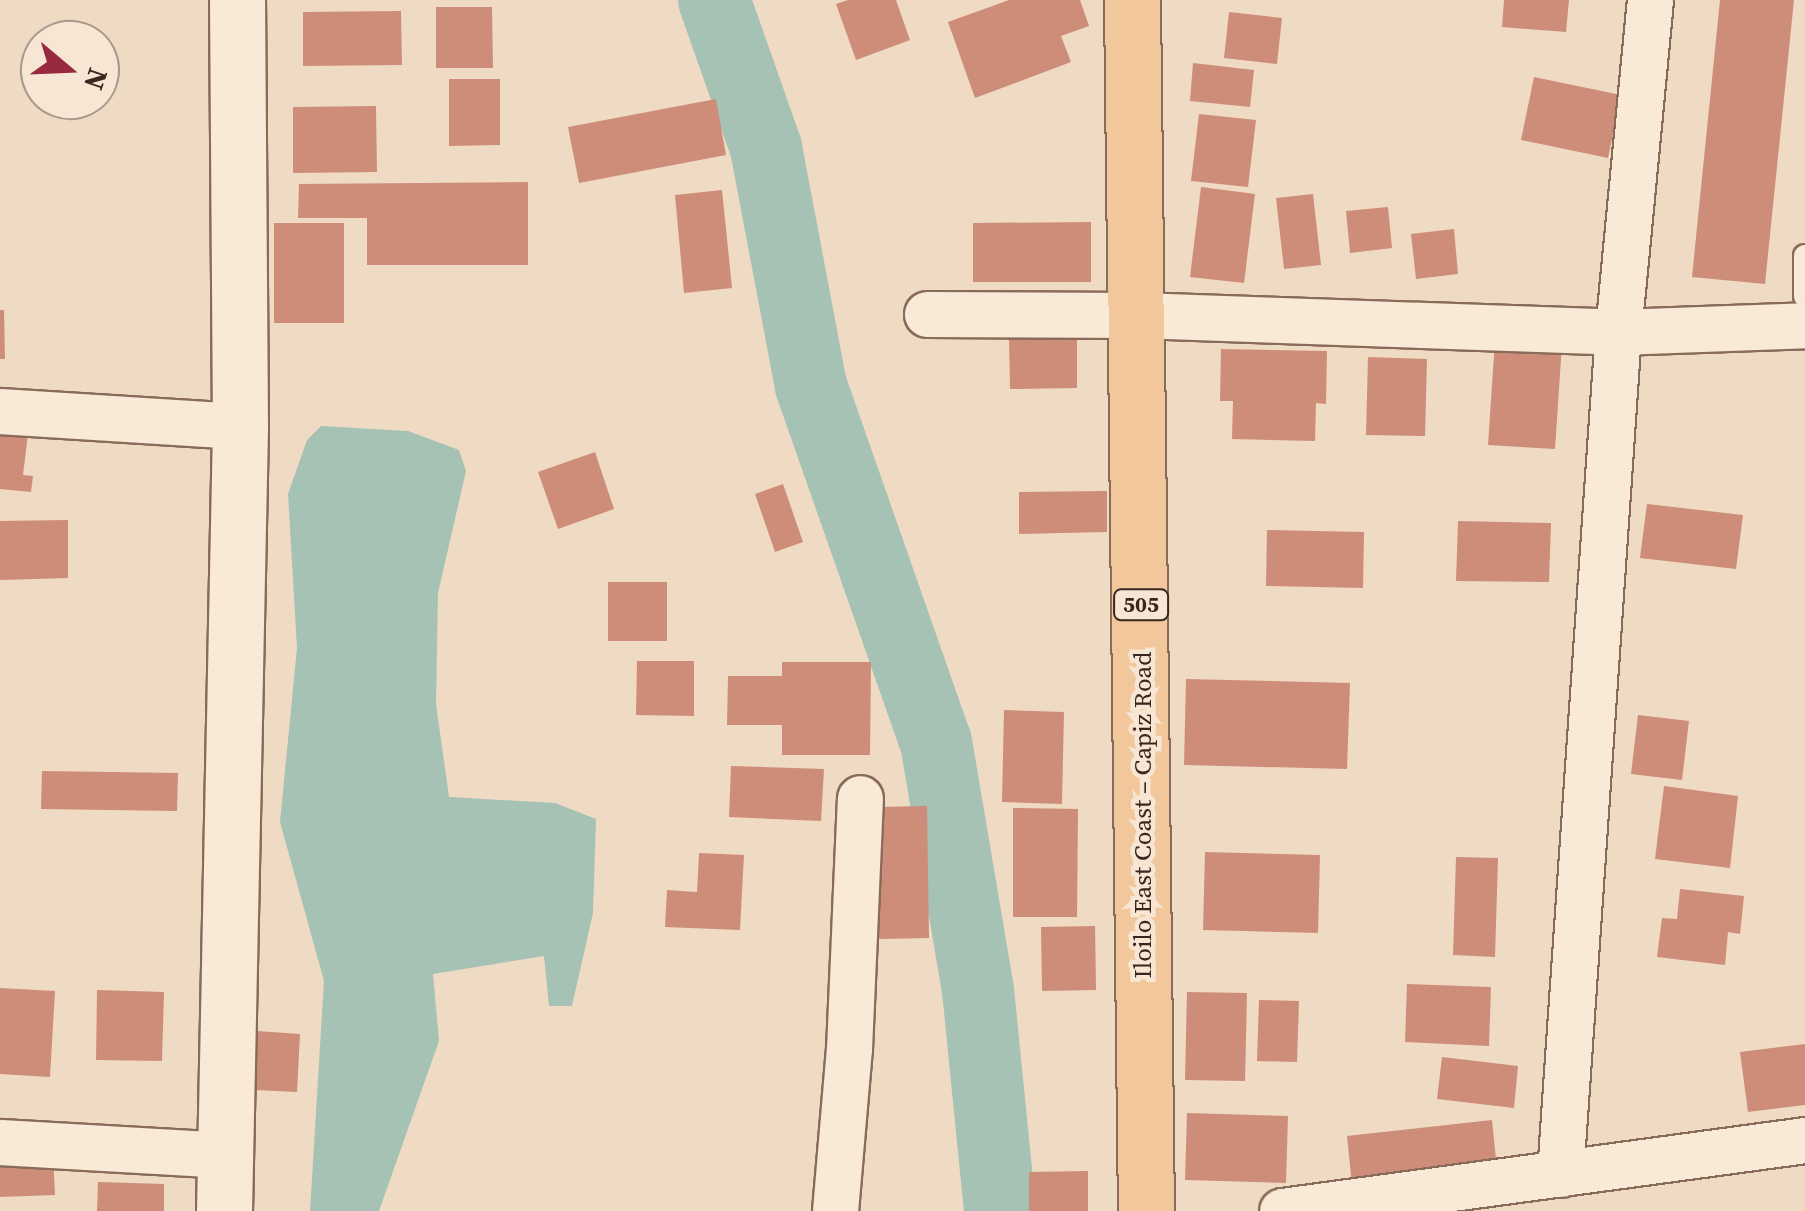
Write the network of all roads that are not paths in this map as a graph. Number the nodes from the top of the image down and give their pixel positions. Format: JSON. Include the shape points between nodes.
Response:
{"nodes":[{"id":1,"x":237,"y":0,"type":"edge"},
{"id":2,"x":1132,"y":0,"type":"edge"},
{"id":3,"x":1650,"y":0,"type":"edge"},
{"id":4,"x":1805,"y":256,"type":"edge"},
{"id":5,"x":1805,"y":296,"type":"edge"},
{"id":6,"x":927,"y":314,"type":"dead end"},
{"id":7,"x":1138,"y":315,"type":"junction"},
{"id":8,"x":1805,"y":324,"type":"edge"},
{"id":9,"x":1618,"y":332,"type":"junction"},
{"id":10,"x":0,"y":412,"type":"edge"},
{"id":11,"x":240,"y":426,"type":"junction"},
{"id":12,"x":860,"y":798,"type":"dead end"},
{"id":13,"x":1805,"y":1140,"type":"edge"},
{"id":14,"x":0,"y":1142,"type":"edge"},
{"id":15,"x":226,"y":1156,"type":"junction"},
{"id":16,"x":1560,"y":1174,"type":"junction"},
{"id":17,"x":1374,"y":1205,"type":"edge"},
{"id":18,"x":224,"y":1211,"type":"edge"},
{"id":19,"x":836,"y":1211,"type":"edge"},
{"id":20,"x":1146,"y":1211,"type":"edge"},
{"id":21,"x":1282,"y":1211,"type":"edge"}],
"edges":[{"from":1,"to":11,"type":"street"},
{"from":2,"to":7,"type":"main road","name":"Iloilo East Coast – Capiz Road","number":"505"},
{"from":3,"to":9,"type":"street"},
{"from":4,"to":5,"type":"lane"},
{"from":6,"to":7,"type":"street"},
{"from":7,"to":9,"type":"street"},
{"from":7,"to":20,"type":"main road","name":"Iloilo East Coast – Capiz Road","number":"505"},
{"from":8,"to":9,"type":"street"},
{"from":9,"to":16,"type":"street"},
{"from":10,"to":11,"type":"street"},
{"from":11,"to":15,"type":"street"},
{"from":12,"to":19,"type":"street"},
{"from":13,"to":16,"type":"street"},
{"from":14,"to":15,"type":"street"},
{"from":15,"to":18,"type":"street"},
{"from":16,"to":17,"type":"street"},
{"from":17,"to":21,"type":"street"}]}
